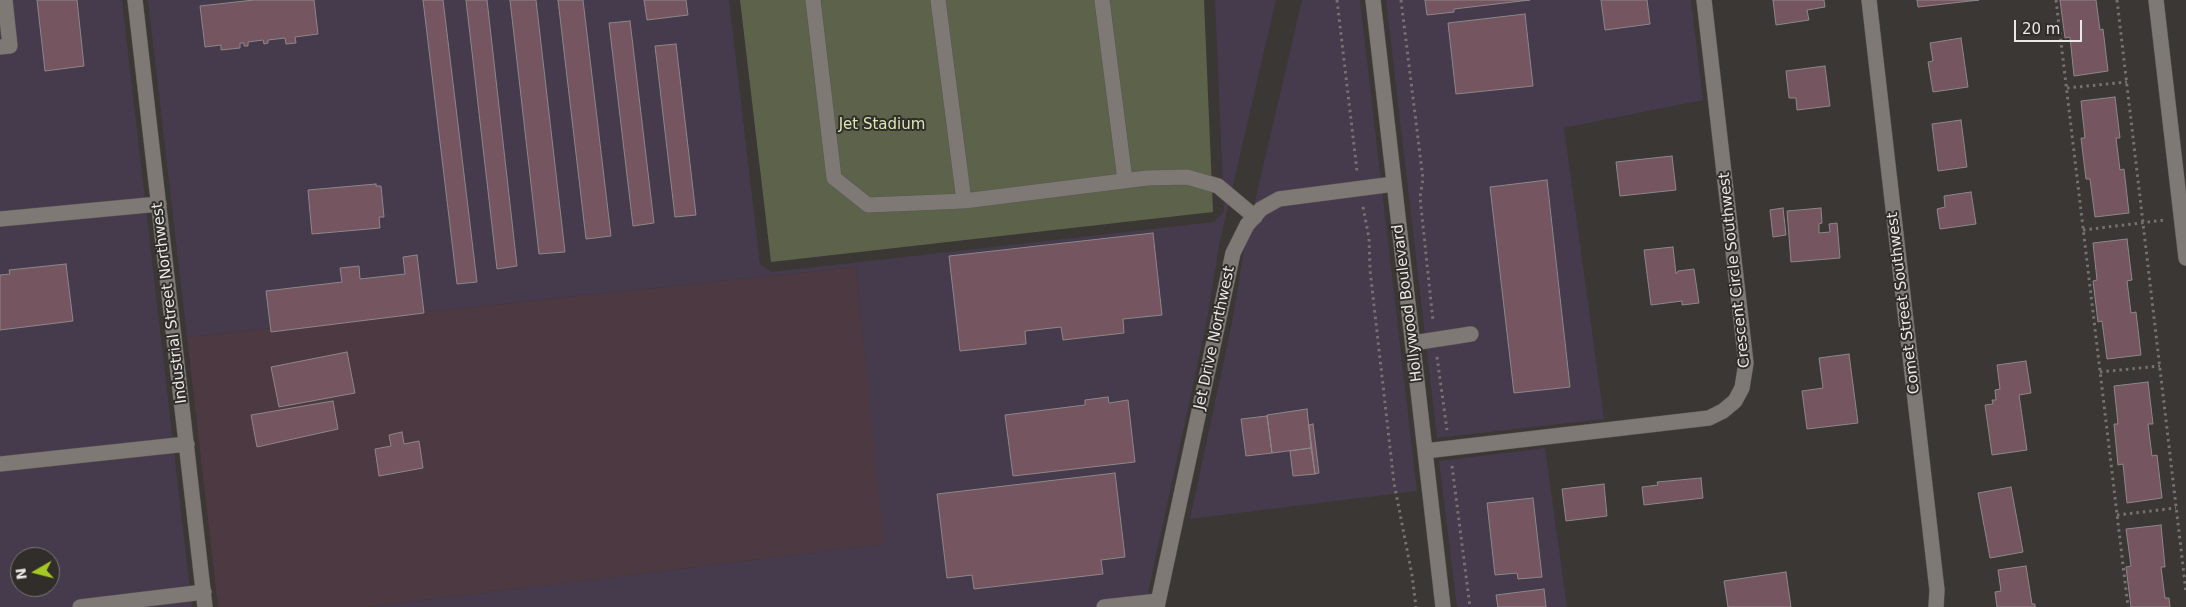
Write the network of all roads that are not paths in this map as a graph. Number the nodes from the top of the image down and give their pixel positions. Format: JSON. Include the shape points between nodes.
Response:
{"nodes":[{"id":1,"x":5,"y":0,"type":"edge"},
{"id":2,"x":135,"y":0,"type":"edge"},
{"id":3,"x":813,"y":0,"type":"edge"},
{"id":4,"x":938,"y":0,"type":"edge"},
{"id":5,"x":1102,"y":0,"type":"edge"},
{"id":6,"x":1373,"y":0,"type":"edge"},
{"id":7,"x":1704,"y":0,"type":"edge"},
{"id":8,"x":1869,"y":0,"type":"edge"},
{"id":9,"x":2156,"y":0,"type":"edge"},
{"id":10,"x":0,"y":47,"type":"edge"},
{"id":11,"x":1125,"y":180,"type":"junction"},
{"id":12,"x":1394,"y":184,"type":"junction"},
{"id":13,"x":964,"y":201,"type":"junction"},
{"id":14,"x":159,"y":204,"type":"junction"},
{"id":15,"x":1255,"y":217,"type":"junction"},
{"id":16,"x":0,"y":219,"type":"edge"},
{"id":17,"x":2186,"y":258,"type":"edge"},
{"id":18,"x":1471,"y":334,"type":"dead end"},
{"id":19,"x":1412,"y":342,"type":"junction"},
{"id":20,"x":187,"y":444,"type":"junction"},
{"id":21,"x":1425,"y":451,"type":"junction"},
{"id":22,"x":0,"y":464,"type":"edge"},
{"id":23,"x":205,"y":600,"type":"edge"},
{"id":24,"x":1158,"y":604,"type":"edge"},
{"id":25,"x":80,"y":607,"type":"edge"},
{"id":26,"x":1104,"y":607,"type":"edge"},
{"id":27,"x":1444,"y":607,"type":"edge"},
{"id":28,"x":1936,"y":607,"type":"edge"}],
"edges":[{"from":1,"to":10,"type":"street","via":[[10,46]]},
{"from":2,"to":14,"type":"street","name":"Industrial Street Northwest"},
{"from":3,"to":13,"type":"street","via":[[834,178],[868,205]]},
{"from":4,"to":13,"type":"street"},
{"from":5,"to":11,"type":"street"},
{"from":6,"to":12,"type":"street","name":"Hollywood Boulevard"},
{"from":7,"to":21,"type":"street","name":"Crescent Circle Southwest","via":[[1746,363],[1742,388],[1735,401],[1709,418]]},
{"from":8,"to":28,"type":"street","name":"Comet Street Southwest","via":[[1937,590]]},
{"from":9,"to":17,"type":"street"},
{"from":11,"to":13,"type":"street"},
{"from":11,"to":15,"type":"street","via":[[1187,177],[1218,186]]},
{"from":12,"to":15,"type":"street","name":"Jet Drive Northwest","via":[[1279,199],[1261,209]]},
{"from":12,"to":19,"type":"street","name":"Hollywood Boulevard"},
{"from":14,"to":16,"type":"street"},
{"from":14,"to":20,"type":"street","name":"Industrial Street Northwest"},
{"from":15,"to":24,"type":"street","name":"Jet Drive Northwest","via":[[1233,253]]},
{"from":18,"to":19,"type":"street"},
{"from":19,"to":21,"type":"street","name":"Hollywood Boulevard"},
{"from":20,"to":22,"type":"street"},
{"from":20,"to":23,"type":"street","name":"Industrial Street Northwest"},
{"from":21,"to":27,"type":"street","name":"Hollywood Boulevard"},
{"from":23,"to":25,"type":"street"},
{"from":24,"to":26,"type":"street"}]}
